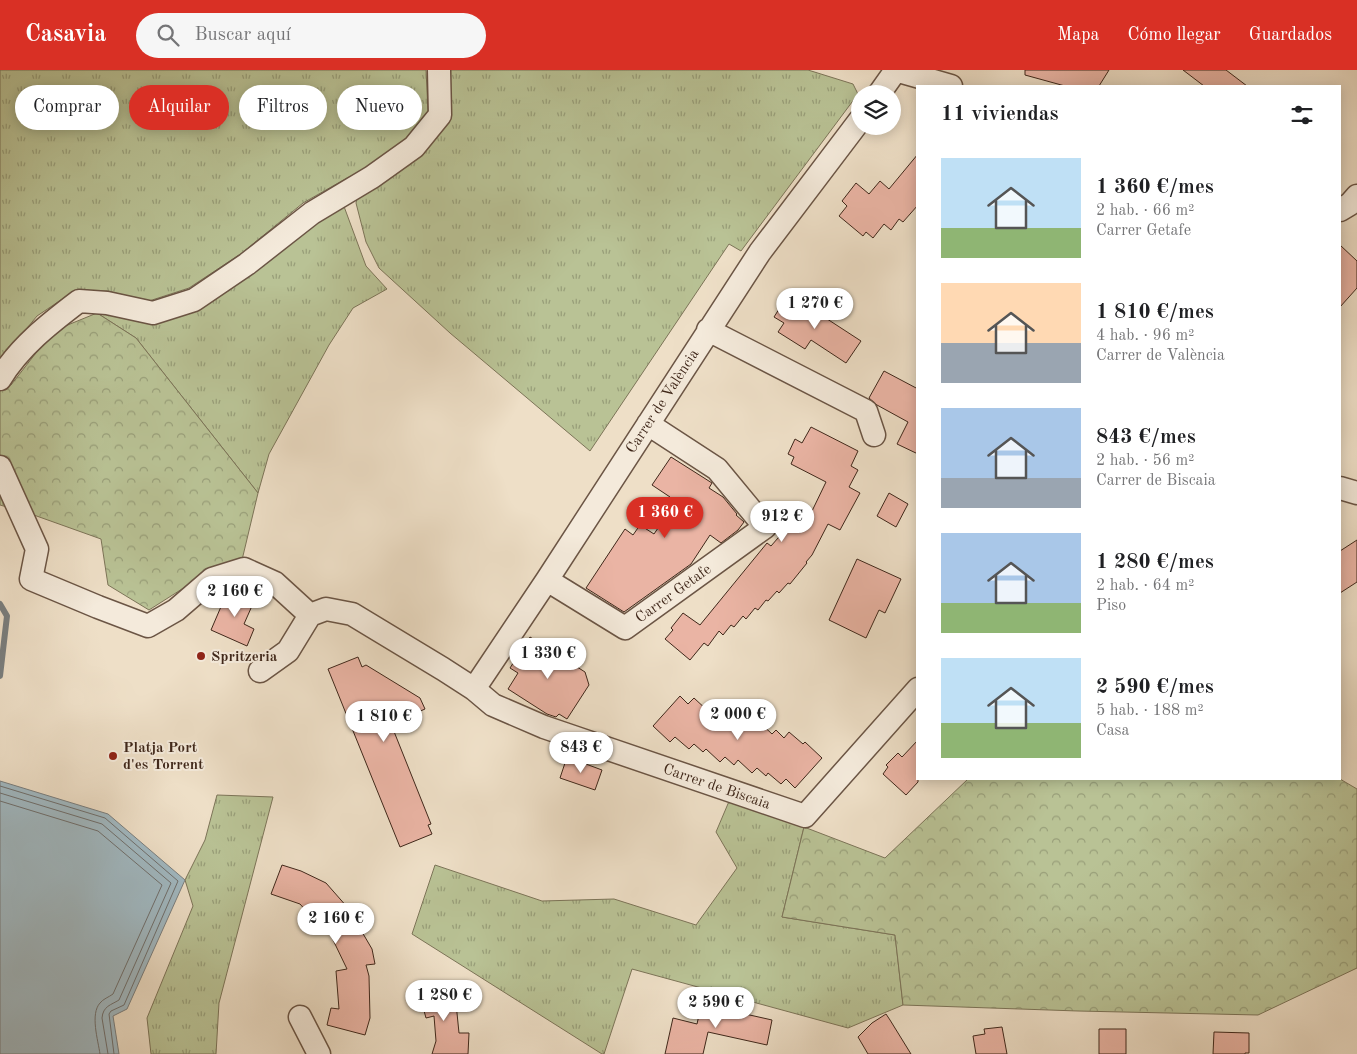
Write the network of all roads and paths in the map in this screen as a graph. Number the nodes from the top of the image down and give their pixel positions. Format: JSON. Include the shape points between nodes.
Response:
{"nodes":[{"id":1,"x":439,"y":70,"type":"edge"},
{"id":2,"x":896,"y":70,"type":"edge"},
{"id":3,"x":885,"y":85,"type":"edge"},
{"id":4,"x":948,"y":85,"type":"edge"},
{"id":5,"x":851,"y":132,"type":"edge"},
{"id":6,"x":708,"y":330,"type":"junction"},
{"id":7,"x":0,"y":378,"type":"edge"},
{"id":8,"x":648,"y":424,"type":"junction"},
{"id":9,"x":874,"y":435,"type":"dead end"},
{"id":10,"x":0,"y":466,"type":"edge"},
{"id":11,"x":1341,"y":488,"type":"edge"},
{"id":12,"x":1357,"y":494,"type":"edge"},
{"id":13,"x":547,"y":580,"type":"junction"},
{"id":14,"x":310,"y":615,"type":"junction"},
{"id":15,"x":260,"y":671,"type":"dead end"},
{"id":16,"x":474,"y":689,"type":"junction"},
{"id":17,"x":916,"y":691,"type":"edge"},
{"id":18,"x":300,"y":1018,"type":"dead end"},
{"id":19,"x":318,"y":1054,"type":"edge"}],
"edges":[{"from":1,"to":7,"type":"street","via":[[440,115],[414,147],[372,177],[312,213],[194,300],[152,313],[107,303],[79,301],[51,322],[9,363]]},
{"from":2,"to":3,"type":"street"},
{"from":2,"to":4,"type":"street"},
{"from":5,"to":6,"type":"street","name":"Carrer de València","via":[[760,252]]},
{"from":6,"to":8,"type":"street","name":"Carrer de València"},
{"from":6,"to":9,"type":"street","via":[[866,411]]},
{"from":8,"to":13,"type":"street","name":"Carrer de València"},
{"from":8,"to":13,"type":"street","name":"Carrer Getafe","via":[[717,469],[765,526],[625,628]]},
{"from":10,"to":14,"type":"street","via":[[37,550],[31,579],[148,626],[176,610],[212,579],[244,569],[275,583]]},
{"from":11,"to":12,"type":"street"},
{"from":13,"to":16,"type":"street","name":"Carrer de València"},
{"from":14,"to":15,"type":"street","via":[[288,651]]},
{"from":14,"to":16,"type":"street","via":[[326,609],[352,614]]},
{"from":16,"to":17,"type":"street","name":"Carrer de Biscaia","via":[[493,705],[544,727],[805,816]]},
{"from":18,"to":19,"type":"street"}]}
